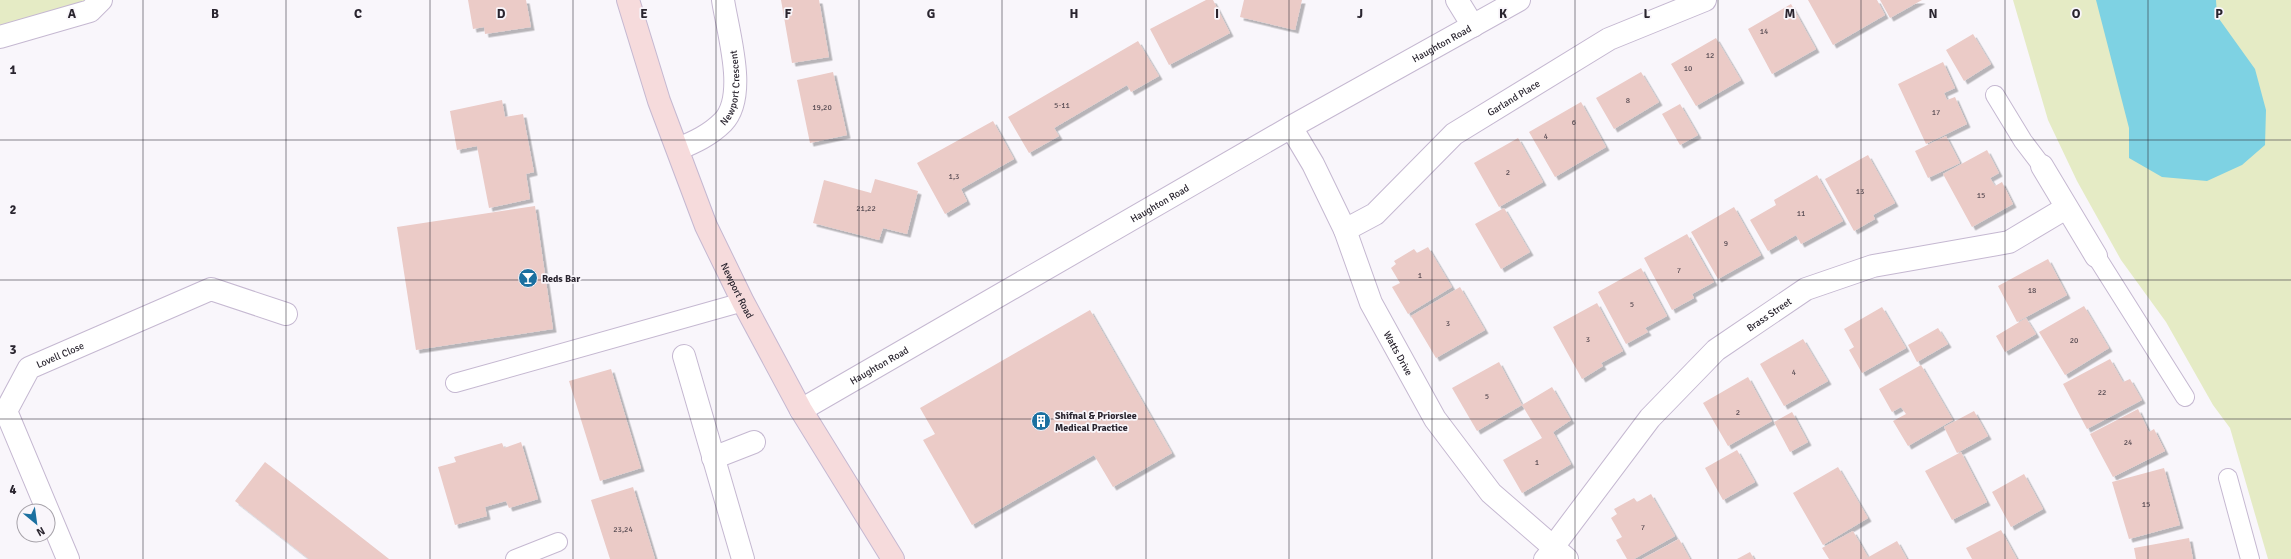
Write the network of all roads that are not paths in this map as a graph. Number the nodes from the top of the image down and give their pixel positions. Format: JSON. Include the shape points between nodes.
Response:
{"nodes":[{"id":1,"x":101,"y":0,"type":"edge"},
{"id":2,"x":628,"y":0,"type":"edge"},
{"id":3,"x":723,"y":0,"type":"edge"},
{"id":4,"x":1457,"y":0,"type":"edge"},
{"id":5,"x":1519,"y":0,"type":"edge"},
{"id":6,"x":1705,"y":0,"type":"edge"},
{"id":7,"x":1473,"y":26,"type":"junction"},
{"id":8,"x":0,"y":37,"type":"edge"},
{"id":9,"x":1995,"y":95,"type":"dead end"},
{"id":10,"x":1291,"y":127,"type":"junction"},
{"id":11,"x":678,"y":149,"type":"junction"},
{"id":12,"x":2042,"y":166,"type":"joint"},
{"id":13,"x":2066,"y":208,"type":"junction"},
{"id":14,"x":1345,"y":230,"type":"junction"},
{"id":15,"x":2096,"y":256,"type":"joint"},
{"id":16,"x":743,"y":302,"type":"junction"},
{"id":17,"x":286,"y":314,"type":"dead end"},
{"id":18,"x":684,"y":356,"type":"dead end"},
{"id":19,"x":455,"y":383,"type":"dead end"},
{"id":20,"x":2185,"y":397,"type":"dead end"},
{"id":21,"x":802,"y":410,"type":"junction"},
{"id":22,"x":754,"y":442,"type":"dead end"},
{"id":23,"x":712,"y":458,"type":"junction"},
{"id":24,"x":2228,"y":478,"type":"dead end"},
{"id":25,"x":558,"y":542,"type":"dead end"},
{"id":26,"x":1555,"y":555,"type":"edge"},
{"id":27,"x":68,"y":559,"type":"edge"},
{"id":28,"x":515,"y":559,"type":"edge"},
{"id":29,"x":743,"y":559,"type":"edge"},
{"id":30,"x":893,"y":559,"type":"edge"},
{"id":31,"x":2250,"y":559,"type":"edge"}],
"edges":[{"from":1,"to":8,"type":"street","via":[[90,11]]},
{"from":2,"to":11,"type":"main road","name":"Newport Road","via":[[659,102]]},
{"from":3,"to":11,"type":"street","name":"Newport Crescent","via":[[735,72],[736,97],[724,122],[700,140]]},
{"from":4,"to":7,"type":"street"},
{"from":5,"to":7,"type":"street","name":"Haughton Road"},
{"from":6,"to":14,"type":"street","name":"Garland Place","via":[[1609,39],[1454,134],[1375,214]]},
{"from":7,"to":10,"type":"street","name":"Haughton Road"},
{"from":9,"to":12,"type":"lane","via":[[2023,141]]},
{"from":10,"to":14,"type":"street","name":"Watts Drive","via":[[1313,164]]},
{"from":10,"to":21,"type":"street","name":"Haughton Road"},
{"from":11,"to":16,"type":"main road","name":"Newport Road","via":[[706,226]]},
{"from":12,"to":13,"type":"street"},
{"from":13,"to":15,"type":"street"},
{"from":13,"to":26,"type":"street","name":"Brass Street","via":[[2010,242],[1873,266],[1806,289],[1716,350],[1650,418]]},
{"from":14,"to":26,"type":"street","name":"Watts Drive","via":[[1371,303],[1435,419],[1491,493]]},
{"from":15,"to":20,"type":"lane"},
{"from":16,"to":19,"type":"lane"},
{"from":16,"to":21,"type":"main road","name":"Newport Road"},
{"from":17,"to":27,"type":"street","name":"Lovell Close","via":[[211,289],[29,368],[6,411]]},
{"from":18,"to":23,"type":"street"},
{"from":21,"to":30,"type":"main road","name":"Newport Road"},
{"from":22,"to":23,"type":"street"},
{"from":23,"to":29,"type":"street"},
{"from":24,"to":31,"type":"lane"},
{"from":25,"to":28,"type":"lane"}]}
